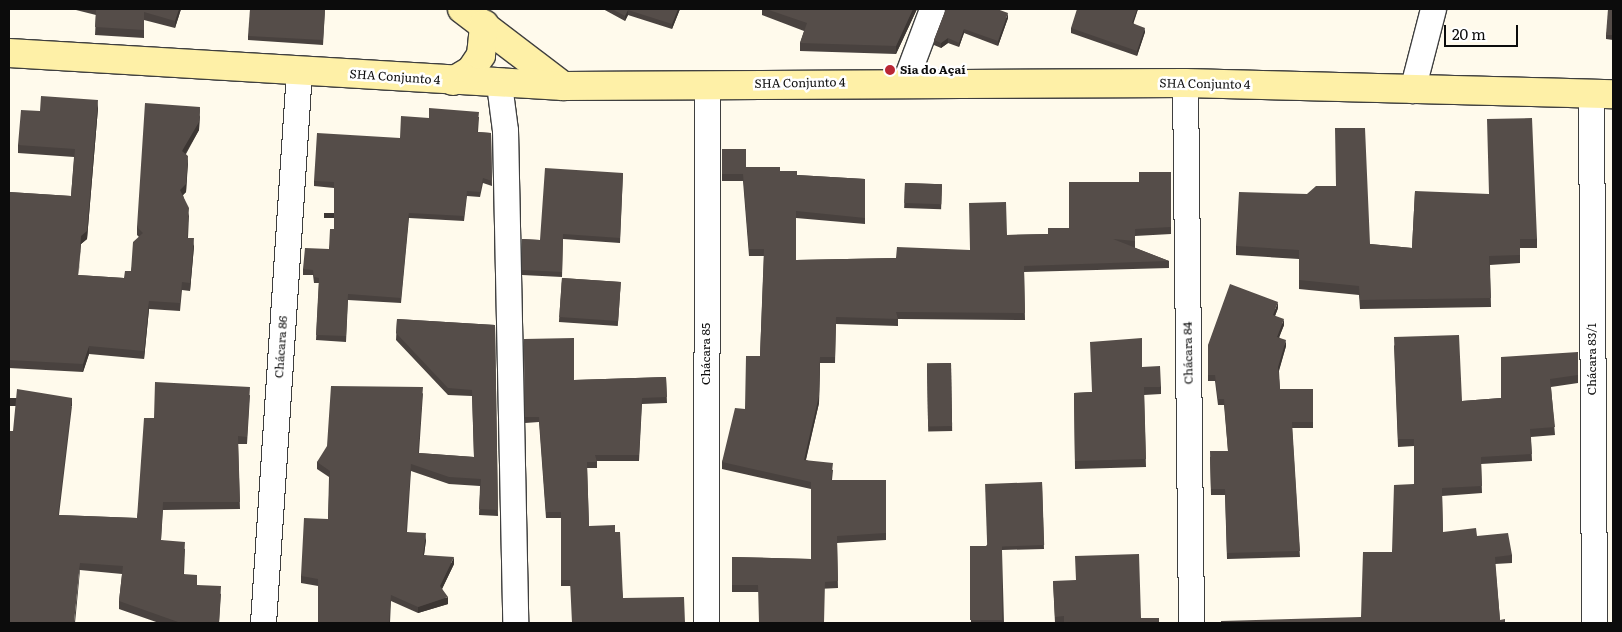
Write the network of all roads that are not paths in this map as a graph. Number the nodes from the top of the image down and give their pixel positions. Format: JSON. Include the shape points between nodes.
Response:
{"nodes":[{"id":1,"x":932,"y":9,"type":"edge"},
{"id":2,"x":1433,"y":9,"type":"edge"},
{"id":3,"x":473,"y":16,"type":"edge"},
{"id":4,"x":9,"y":53,"type":"edge"},
{"id":5,"x":299,"y":71,"type":"junction"},
{"id":6,"x":453,"y":81,"type":"junction"},
{"id":7,"x":905,"y":81,"type":"junction"},
{"id":8,"x":1185,"y":83,"type":"junction"},
{"id":9,"x":499,"y":84,"type":"junction"},
{"id":10,"x":707,"y":85,"type":"junction"},
{"id":11,"x":563,"y":86,"type":"junction"},
{"id":12,"x":1412,"y":90,"type":"junction"},
{"id":13,"x":1602,"y":95,"type":"edge"},
{"id":14,"x":263,"y":623,"type":"edge"},
{"id":15,"x":515,"y":623,"type":"edge"},
{"id":16,"x":706,"y":623,"type":"edge"},
{"id":17,"x":1191,"y":623,"type":"edge"},
{"id":18,"x":1594,"y":623,"type":"edge"}],
"edges":[{"from":1,"to":7,"type":"street"},
{"from":2,"to":12,"type":"street"},
{"from":3,"to":6,"type":"street","via":[[481,55],[471,70]]},
{"from":3,"to":11,"type":"street"},
{"from":4,"to":5,"type":"street","name":"SHA Conjunto 4"},
{"from":5,"to":6,"type":"street","name":"SHA Conjunto 4"},
{"from":5,"to":14,"type":"street","name":"Chácara 86"},
{"from":6,"to":9,"type":"street","name":"SHA Conjunto 4"},
{"from":7,"to":8,"type":"street","name":"SHA Conjunto 4"},
{"from":7,"to":10,"type":"street","name":"SHA Conjunto 4"},
{"from":8,"to":12,"type":"street","name":"SHA Conjunto 4"},
{"from":8,"to":17,"type":"street","name":"Chácara 84"},
{"from":9,"to":11,"type":"street","name":"SHA Conjunto 4"},
{"from":9,"to":15,"type":"street","via":[[505,130]]},
{"from":10,"to":11,"type":"street","name":"SHA Conjunto 4"},
{"from":10,"to":16,"type":"street","name":"Chácara 85"},
{"from":12,"to":13,"type":"street","name":"SHA Conjunto 4"},
{"from":13,"to":18,"type":"street","name":"Chácara 83/1"}]}
